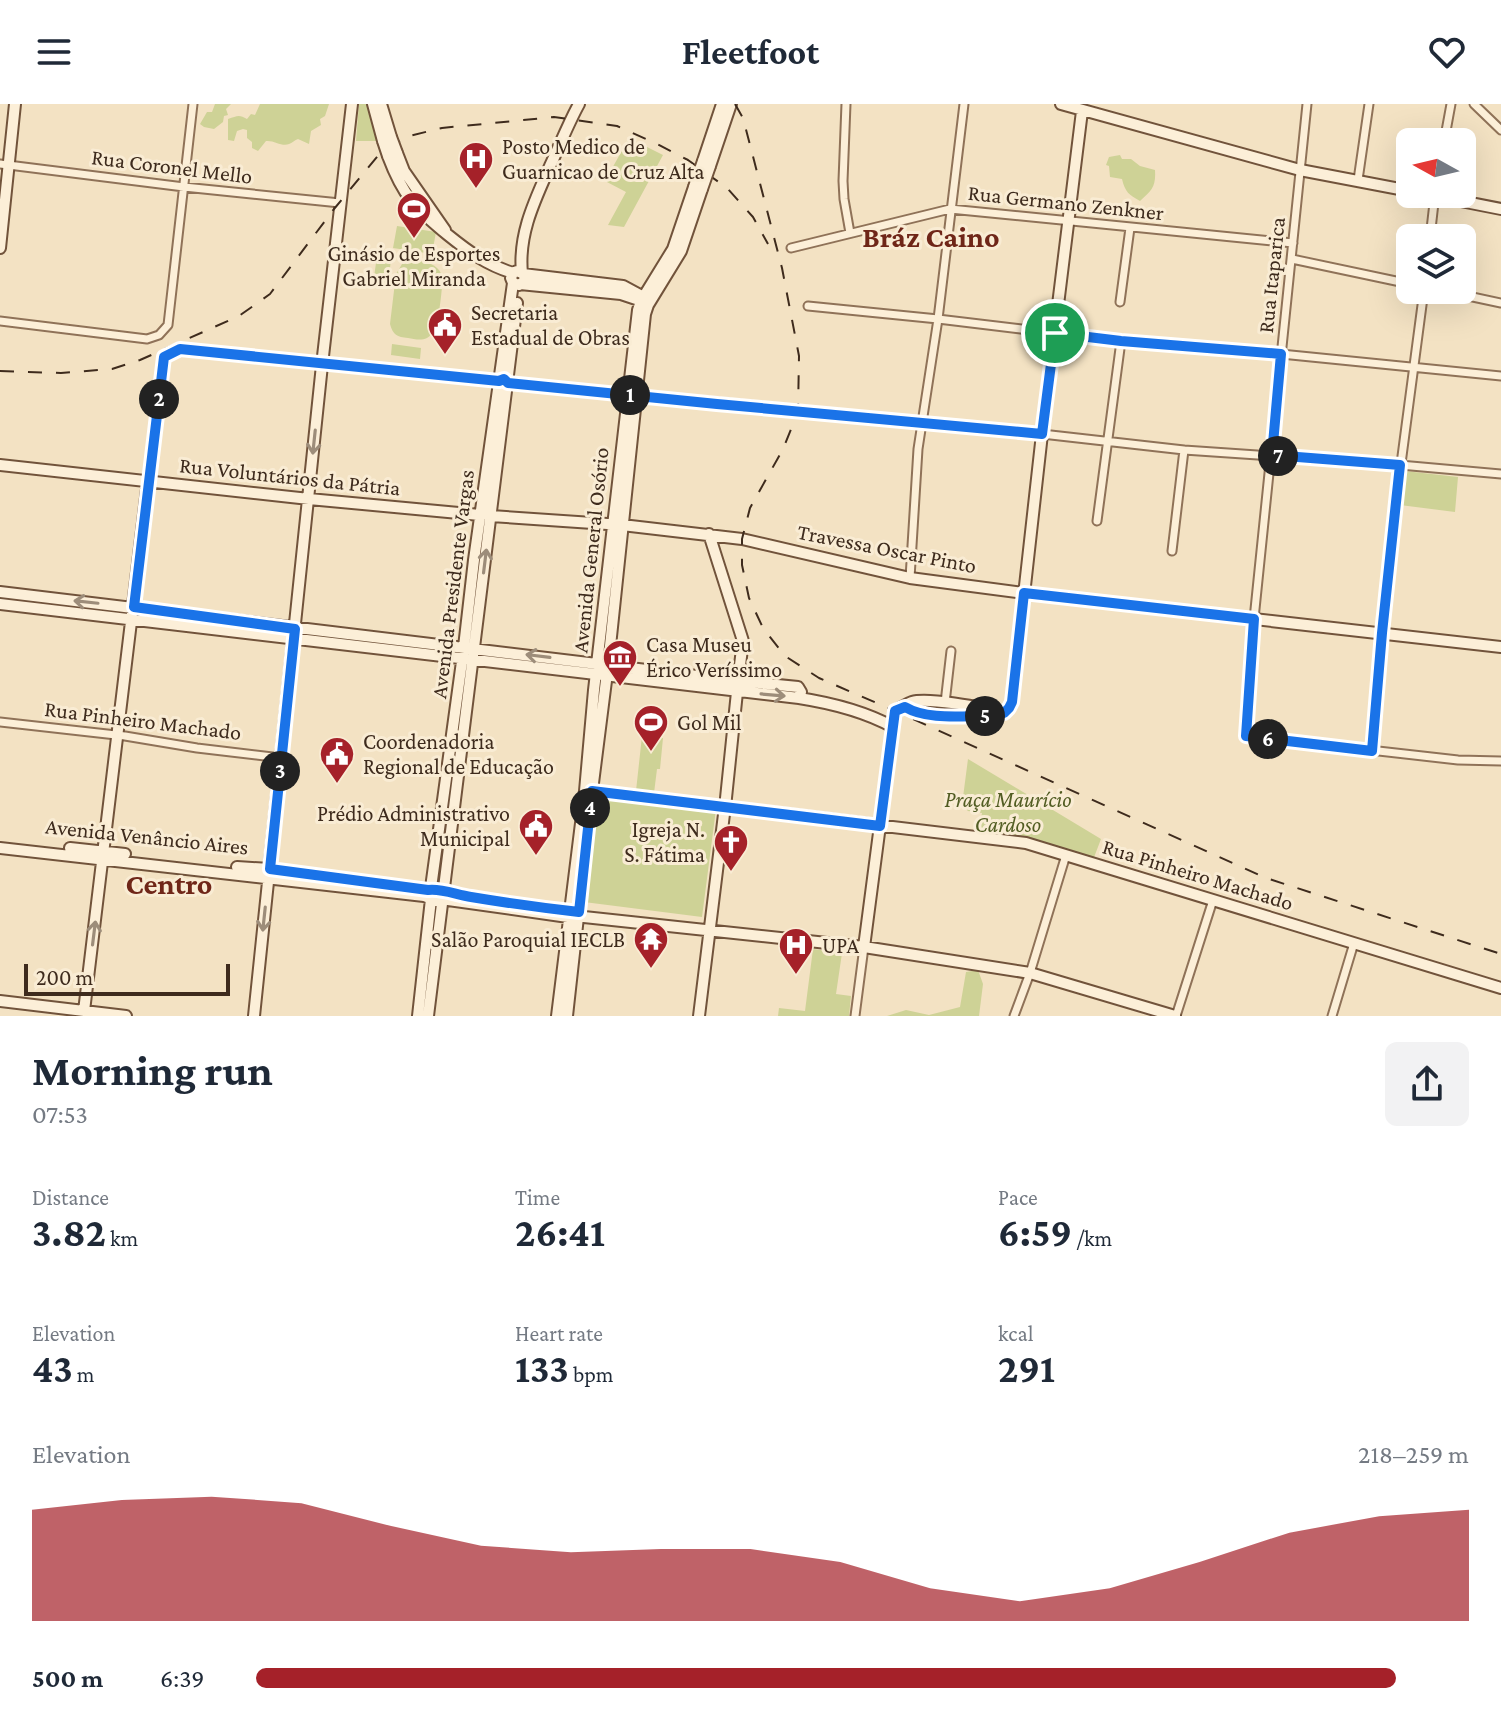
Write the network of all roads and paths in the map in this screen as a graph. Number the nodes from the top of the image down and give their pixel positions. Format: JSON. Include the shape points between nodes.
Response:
{"nodes":[{"id":1,"x":15,"y":104,"type":"edge"},
{"id":2,"x":193,"y":104,"type":"edge"},
{"id":3,"x":352,"y":104,"type":"edge"},
{"id":4,"x":373,"y":104,"type":"edge"},
{"id":5,"x":381,"y":104,"type":"edge"},
{"id":6,"x":579,"y":104,"type":"edge"},
{"id":7,"x":846,"y":104,"type":"edge"},
{"id":8,"x":964,"y":104,"type":"edge"},
{"id":9,"x":1061,"y":104,"type":"edge"},
{"id":10,"x":1307,"y":104,"type":"edge"},
{"id":11,"x":1369,"y":104,"type":"edge"},
{"id":12,"x":1451,"y":104,"type":"edge"},
{"id":13,"x":1474,"y":104,"type":"edge"},
{"id":14,"x":727,"y":106,"type":"edge"},
{"id":15,"x":1083,"y":107,"type":"edge"},
{"id":16,"x":1447,"y":128,"type":"edge"},
{"id":17,"x":1501,"y":130,"type":"edge"},
{"id":18,"x":387,"y":139,"type":"junction"},
{"id":19,"x":4,"y":164,"type":"edge"},
{"id":20,"x":1300,"y":170,"type":"junction"},
{"id":21,"x":1358,"y":180,"type":"junction"},
{"id":22,"x":184,"y":187,"type":"junction"},
{"id":23,"x":1396,"y":188,"type":"edge"},
{"id":24,"x":340,"y":203,"type":"junction"},
{"id":25,"x":1476,"y":204,"type":"edge"},
{"id":26,"x":950,"y":209,"type":"junction"},
{"id":27,"x":1501,"y":209,"type":"edge"},
{"id":28,"x":1067,"y":222,"type":"junction"},
{"id":29,"x":1130,"y":228,"type":"junction"},
{"id":30,"x":850,"y":233,"type":"junction"},
{"id":31,"x":1293,"y":243,"type":"junction"},
{"id":32,"x":0,"y":248,"type":"edge"},
{"id":33,"x":791,"y":248,"type":"dead end"},
{"id":34,"x":1292,"y":259,"type":"junction"},
{"id":35,"x":517,"y":278,"type":"junction"},
{"id":36,"x":1396,"y":281,"type":"edge"},
{"id":37,"x":1476,"y":298,"type":"edge"},
{"id":38,"x":646,"y":301,"type":"junction"},
{"id":39,"x":1120,"y":302,"type":"dead end"},
{"id":40,"x":1501,"y":303,"type":"edge"},
{"id":41,"x":1422,"y":304,"type":"edge"},
{"id":42,"x":808,"y":306,"type":"dead end"},
{"id":43,"x":938,"y":319,"type":"junction"},
{"id":44,"x":0,"y":321,"type":"edge"},
{"id":45,"x":1055,"y":333,"type":"junction"},
{"id":46,"x":1121,"y":341,"type":"junction"},
{"id":47,"x":1281,"y":354,"type":"junction"},
{"id":48,"x":322,"y":365,"type":"junction"},
{"id":49,"x":1414,"y":366,"type":"junction"},
{"id":50,"x":1501,"y":376,"type":"edge"},
{"id":51,"x":504,"y":382,"type":"junction"},
{"id":52,"x":631,"y":396,"type":"junction"},
{"id":53,"x":923,"y":423,"type":"junction"},
{"id":54,"x":1042,"y":434,"type":"junction"},
{"id":55,"x":1108,"y":441,"type":"junction"},
{"id":56,"x":1184,"y":450,"type":"junction"},
{"id":57,"x":1272,"y":455,"type":"junction"},
{"id":58,"x":0,"y":465,"type":"edge"},
{"id":59,"x":1400,"y":465,"type":"junction"},
{"id":60,"x":1501,"y":474,"type":"edge"},
{"id":61,"x":148,"y":481,"type":"junction"},
{"id":62,"x":309,"y":499,"type":"junction"},
{"id":63,"x":486,"y":516,"type":"junction"},
{"id":64,"x":1097,"y":521,"type":"dead end"},
{"id":65,"x":618,"y":525,"type":"junction"},
{"id":66,"x":709,"y":534,"type":"junction"},
{"id":67,"x":742,"y":539,"type":"joint"},
{"id":68,"x":1172,"y":551,"type":"dead end"},
{"id":69,"x":910,"y":578,"type":"junction"},
{"id":70,"x":0,"y":592,"type":"edge"},
{"id":71,"x":1024,"y":593,"type":"junction"},
{"id":72,"x":0,"y":604,"type":"edge"},
{"id":73,"x":134,"y":607,"type":"junction"},
{"id":74,"x":1254,"y":619,"type":"junction"},
{"id":75,"x":132,"y":620,"type":"junction"},
{"id":76,"x":1382,"y":633,"type":"junction"},
{"id":77,"x":295,"y":634,"type":"junction"},
{"id":78,"x":1501,"y":647,"type":"edge"},
{"id":79,"x":951,"y":651,"type":"dead end"},
{"id":80,"x":468,"y":654,"type":"junction"},
{"id":81,"x":602,"y":670,"type":"junction"},
{"id":82,"x":738,"y":686,"type":"junction"},
{"id":83,"x":945,"y":703,"type":"junction"},
{"id":84,"x":905,"y":707,"type":"junction"},
{"id":85,"x":1000,"y":713,"type":"junction"},
{"id":86,"x":0,"y":722,"type":"edge"},
{"id":87,"x":893,"y":727,"type":"junction"},
{"id":88,"x":118,"y":736,"type":"junction"},
{"id":89,"x":1372,"y":751,"type":"junction"},
{"id":90,"x":281,"y":758,"type":"junction"},
{"id":91,"x":1501,"y":761,"type":"edge"},
{"id":92,"x":592,"y":791,"type":"junction"},
{"id":93,"x":725,"y":806,"type":"junction"},
{"id":94,"x":880,"y":826,"type":"junction"},
{"id":95,"x":0,"y":841,"type":"edge"},
{"id":96,"x":0,"y":848,"type":"edge"},
{"id":97,"x":104,"y":855,"type":"junction"},
{"id":98,"x":1066,"y":855,"type":"junction"},
{"id":99,"x":269,"y":873,"type":"junction"},
{"id":100,"x":437,"y":895,"type":"junction"},
{"id":101,"x":1213,"y":900,"type":"junction"},
{"id":102,"x":576,"y":915,"type":"junction"},
{"id":103,"x":709,"y":931,"type":"junction"},
{"id":104,"x":1354,"y":943,"type":"junction"},
{"id":105,"x":864,"y":947,"type":"junction"},
{"id":106,"x":1030,"y":973,"type":"junction"},
{"id":107,"x":1501,"y":988,"type":"edge"},
{"id":108,"x":0,"y":1001,"type":"edge"},
{"id":109,"x":84,"y":1013,"type":"edge"},
{"id":110,"x":126,"y":1016,"type":"edge"},
{"id":111,"x":254,"y":1016,"type":"edge"},
{"id":112,"x":418,"y":1016,"type":"edge"},
{"id":113,"x":428,"y":1016,"type":"edge"},
{"id":114,"x":557,"y":1016,"type":"edge"},
{"id":115,"x":567,"y":1016,"type":"edge"},
{"id":116,"x":699,"y":1016,"type":"edge"},
{"id":117,"x":855,"y":1016,"type":"edge"},
{"id":118,"x":1014,"y":1016,"type":"edge"},
{"id":119,"x":1176,"y":1016,"type":"edge"},
{"id":120,"x":1332,"y":1016,"type":"edge"}],
"edges":[{"from":1,"to":19,"type":"main road"},
{"from":2,"to":22,"type":"street"},
{"from":3,"to":24,"type":"main road"},
{"from":4,"to":18,"type":"main road"},
{"from":5,"to":18,"type":"main road"},
{"from":6,"to":35,"type":"main road","name":"Avenida Presidente Vargas","via":[[531,209]]},
{"from":7,"to":30,"type":"street","via":[[843,181]]},
{"from":8,"to":26,"type":"street"},
{"from":9,"to":15,"type":"main road"},
{"from":10,"to":20,"type":"street","name":"Rua Itaparica"},
{"from":11,"to":21,"type":"street"},
{"from":12,"to":16,"type":"street"},
{"from":13,"to":17,"type":"street"},
{"from":14,"to":38,"type":"main road","name":"Avenida General Osório","bridge":true,"via":[[687,221]]},
{"from":15,"to":20,"type":"main road"},
{"from":15,"to":28,"type":"main road"},
{"from":18,"to":35,"type":"main road","bridge":true,"via":[[402,188],[422,214],[471,254]]},
{"from":19,"to":22,"type":"street","name":"Rua Coronel Mello"},
{"from":19,"to":32,"type":"main road"},
{"from":20,"to":21,"type":"main road"},
{"from":20,"to":31,"type":"street","name":"Rua Itaparica"},
{"from":21,"to":23,"type":"main road"},
{"from":22,"to":24,"type":"street","name":"Rua Coronel Mello"},
{"from":22,"to":44,"type":"street","via":[[168,325],[159,335],[147,339]]},
{"from":24,"to":48,"type":"main road"},
{"from":25,"to":27,"type":"main road"},
{"from":26,"to":28,"type":"street","name":"Rua Germano Zenkner"},
{"from":26,"to":30,"type":"street","name":"Rua Germano Zenkner"},
{"from":26,"to":43,"type":"street"},
{"from":28,"to":29,"type":"street","name":"Rua Germano Zenkner"},
{"from":28,"to":45,"type":"main road"},
{"from":29,"to":31,"type":"street","name":"Rua Germano Zenkner"},
{"from":29,"to":39,"type":"street"},
{"from":30,"to":33,"type":"street","name":"Rua Germano Zenkner"},
{"from":31,"to":34,"type":"street","name":"Rua Itaparica"},
{"from":34,"to":36,"type":"street"},
{"from":34,"to":47,"type":"street","name":"Rua Itaparica"},
{"from":35,"to":38,"type":"main road","via":[[625,291]]},
{"from":35,"to":51,"type":"main road","name":"Avenida Presidente Vargas"},
{"from":37,"to":40,"type":"street"},
{"from":38,"to":52,"type":"main road","name":"Avenida General Osório","via":[[638,310]]},
{"from":41,"to":49,"type":"street"},
{"from":42,"to":43,"type":"street"},
{"from":43,"to":45,"type":"street"},
{"from":43,"to":53,"type":"street"},
{"from":45,"to":46,"type":"street"},
{"from":45,"to":54,"type":"main road"},
{"from":46,"to":47,"type":"street"},
{"from":46,"to":55,"type":"street"},
{"from":47,"to":49,"type":"street"},
{"from":47,"to":57,"type":"street","name":"Rua Itaparica"},
{"from":48,"to":51,"type":"street"},
{"from":48,"to":61,"type":"street","via":[[180,349],[164,357]]},
{"from":48,"to":62,"type":"main road","one_way":true},
{"from":49,"to":50,"type":"street"},
{"from":49,"to":59,"type":"street"},
{"from":51,"to":52,"type":"main road"},
{"from":51,"to":63,"type":"main road","name":"Avenida Presidente Vargas"},
{"from":52,"to":53,"type":"main road"},
{"from":52,"to":65,"type":"main road","name":"Avenida General Osório"},
{"from":53,"to":54,"type":"main road"},
{"from":53,"to":69,"type":"street"},
{"from":54,"to":55,"type":"street"},
{"from":54,"to":71,"type":"main road"},
{"from":55,"to":56,"type":"street"},
{"from":55,"to":64,"type":"street"},
{"from":56,"to":57,"type":"street"},
{"from":56,"to":68,"type":"street"},
{"from":57,"to":59,"type":"street"},
{"from":57,"to":74,"type":"street","name":"Rua Itaparica"},
{"from":58,"to":61,"type":"main road","name":"Rua Voluntários da Pátria"},
{"from":59,"to":60,"type":"street"},
{"from":59,"to":76,"type":"street"},
{"from":61,"to":62,"type":"main road","name":"Rua Voluntários da Pátria"},
{"from":61,"to":73,"type":"main road"},
{"from":62,"to":63,"type":"main road","name":"Rua Voluntários da Pátria"},
{"from":62,"to":77,"type":"main road"},
{"from":63,"to":65,"type":"main road","name":"Rua Voluntários da Pátria"},
{"from":63,"to":80,"type":"main road","name":"Avenida Presidente Vargas"},
{"from":65,"to":66,"type":"main road","name":"Rua Voluntários da Pátria"},
{"from":65,"to":81,"type":"main road","name":"Avenida General Osório"},
{"from":66,"to":67,"type":"main road","name":"Rua Voluntários da Pátria"},
{"from":66,"to":82,"type":"main road","via":[[743,641]]},
{"from":67,"to":69,"type":"main road","name":"Travessa Oscar Pinto"},
{"from":69,"to":71,"type":"main road","name":"Travessa Oscar Pinto"},
{"from":73,"to":70,"type":"main road","one_way":true},
{"from":71,"to":74,"type":"main road","name":"Travessa Oscar Pinto"},
{"from":71,"to":85,"type":"main road","via":[[1012,702]]},
{"from":72,"to":75,"type":"main road"},
{"from":73,"to":75,"type":"main road"},
{"from":73,"to":77,"type":"main road"},
{"from":74,"to":76,"type":"main road","name":"Travessa Oscar Pinto"},
{"from":74,"to":89,"type":"street","name":"Rua Itaparica","via":[[1246,736]]},
{"from":75,"to":77,"type":"main road"},
{"from":75,"to":88,"type":"main road"},
{"from":76,"to":78,"type":"main road","name":"Travessa Oscar Pinto"},
{"from":76,"to":89,"type":"street"},
{"from":77,"to":80,"type":"main road"},
{"from":77,"to":90,"type":"main road"},
{"from":79,"to":83,"type":"street"},
{"from":80,"to":81,"type":"main road"},
{"from":80,"to":100,"type":"main road","name":"Avenida Presidente Vargas"},
{"from":81,"to":82,"type":"main road"},
{"from":81,"to":92,"type":"main road","name":"Avenida General Osório"},
{"from":81,"to":102,"type":"main road","name":"Avenida General Osório","via":[[585,791]]},
{"from":82,"to":87,"type":"main road","via":[[830,703]]},
{"from":82,"to":93,"type":"main road"},
{"from":83,"to":84,"type":"main road","via":[[913,701]]},
{"from":83,"to":85,"type":"main road"},
{"from":84,"to":85,"type":"main road","via":[[957,716]]},
{"from":84,"to":87,"type":"main road","via":[[895,711]]},
{"from":86,"to":88,"type":"street","name":"Rua Pinheiro Machado"},
{"from":87,"to":94,"type":"main road"},
{"from":88,"to":90,"type":"street","name":"Rua Pinheiro Machado"},
{"from":88,"to":97,"type":"main road"},
{"from":89,"to":91,"type":"street"},
{"from":90,"to":99,"type":"main road"},
{"from":92,"to":93,"type":"main road","name":"Rua Pinheiro Machado"},
{"from":92,"to":102,"type":"main road","name":"Avenida General Osório"},
{"from":93,"to":94,"type":"main road","name":"Rua Pinheiro Machado"},
{"from":93,"to":103,"type":"main road"},
{"from":94,"to":98,"type":"main road","name":"Rua Pinheiro Machado","via":[[1026,843]]},
{"from":94,"to":105,"type":"main road"},
{"from":95,"to":97,"type":"main road","name":"Avenida Venâncio Aires"},
{"from":96,"to":97,"type":"main road","name":"Avenida Venâncio Aires"},
{"from":97,"to":99,"type":"main road","name":"Avenida Venâncio Aires"},
{"from":109,"to":97,"type":"main road","one_way":true},
{"from":98,"to":101,"type":"main road","name":"Rua Pinheiro Machado"},
{"from":98,"to":106,"type":"street"},
{"from":99,"to":100,"type":"main road","name":"Avenida Venâncio Aires"},
{"from":99,"to":111,"type":"main road","one_way":true},
{"from":100,"to":102,"type":"main road","name":"Avenida Venâncio Aires"},
{"from":100,"to":112,"type":"main road","name":"Avenida Presidente Vargas"},
{"from":100,"to":113,"type":"main road","name":"Avenida Presidente Vargas"},
{"from":101,"to":104,"type":"main road","name":"Rua Pinheiro Machado"},
{"from":101,"to":119,"type":"street"},
{"from":102,"to":103,"type":"main road","name":"Avenida Venâncio Aires"},
{"from":102,"to":114,"type":"main road","name":"Avenida General Osório"},
{"from":102,"to":115,"type":"main road","name":"Avenida General Osório"},
{"from":103,"to":105,"type":"main road","name":"Avenida Venâncio Aires"},
{"from":103,"to":116,"type":"main road"},
{"from":104,"to":107,"type":"main road","name":"Rua Pinheiro Machado"},
{"from":104,"to":120,"type":"street"},
{"from":105,"to":106,"type":"main road","name":"Avenida Venâncio Aires"},
{"from":105,"to":117,"type":"street"},
{"from":106,"to":118,"type":"street"},
{"from":106,"to":119,"type":"main road","name":"Avenida Venâncio Aires"},
{"from":108,"to":109,"type":"main road"},
{"from":109,"to":110,"type":"main road"}]}
